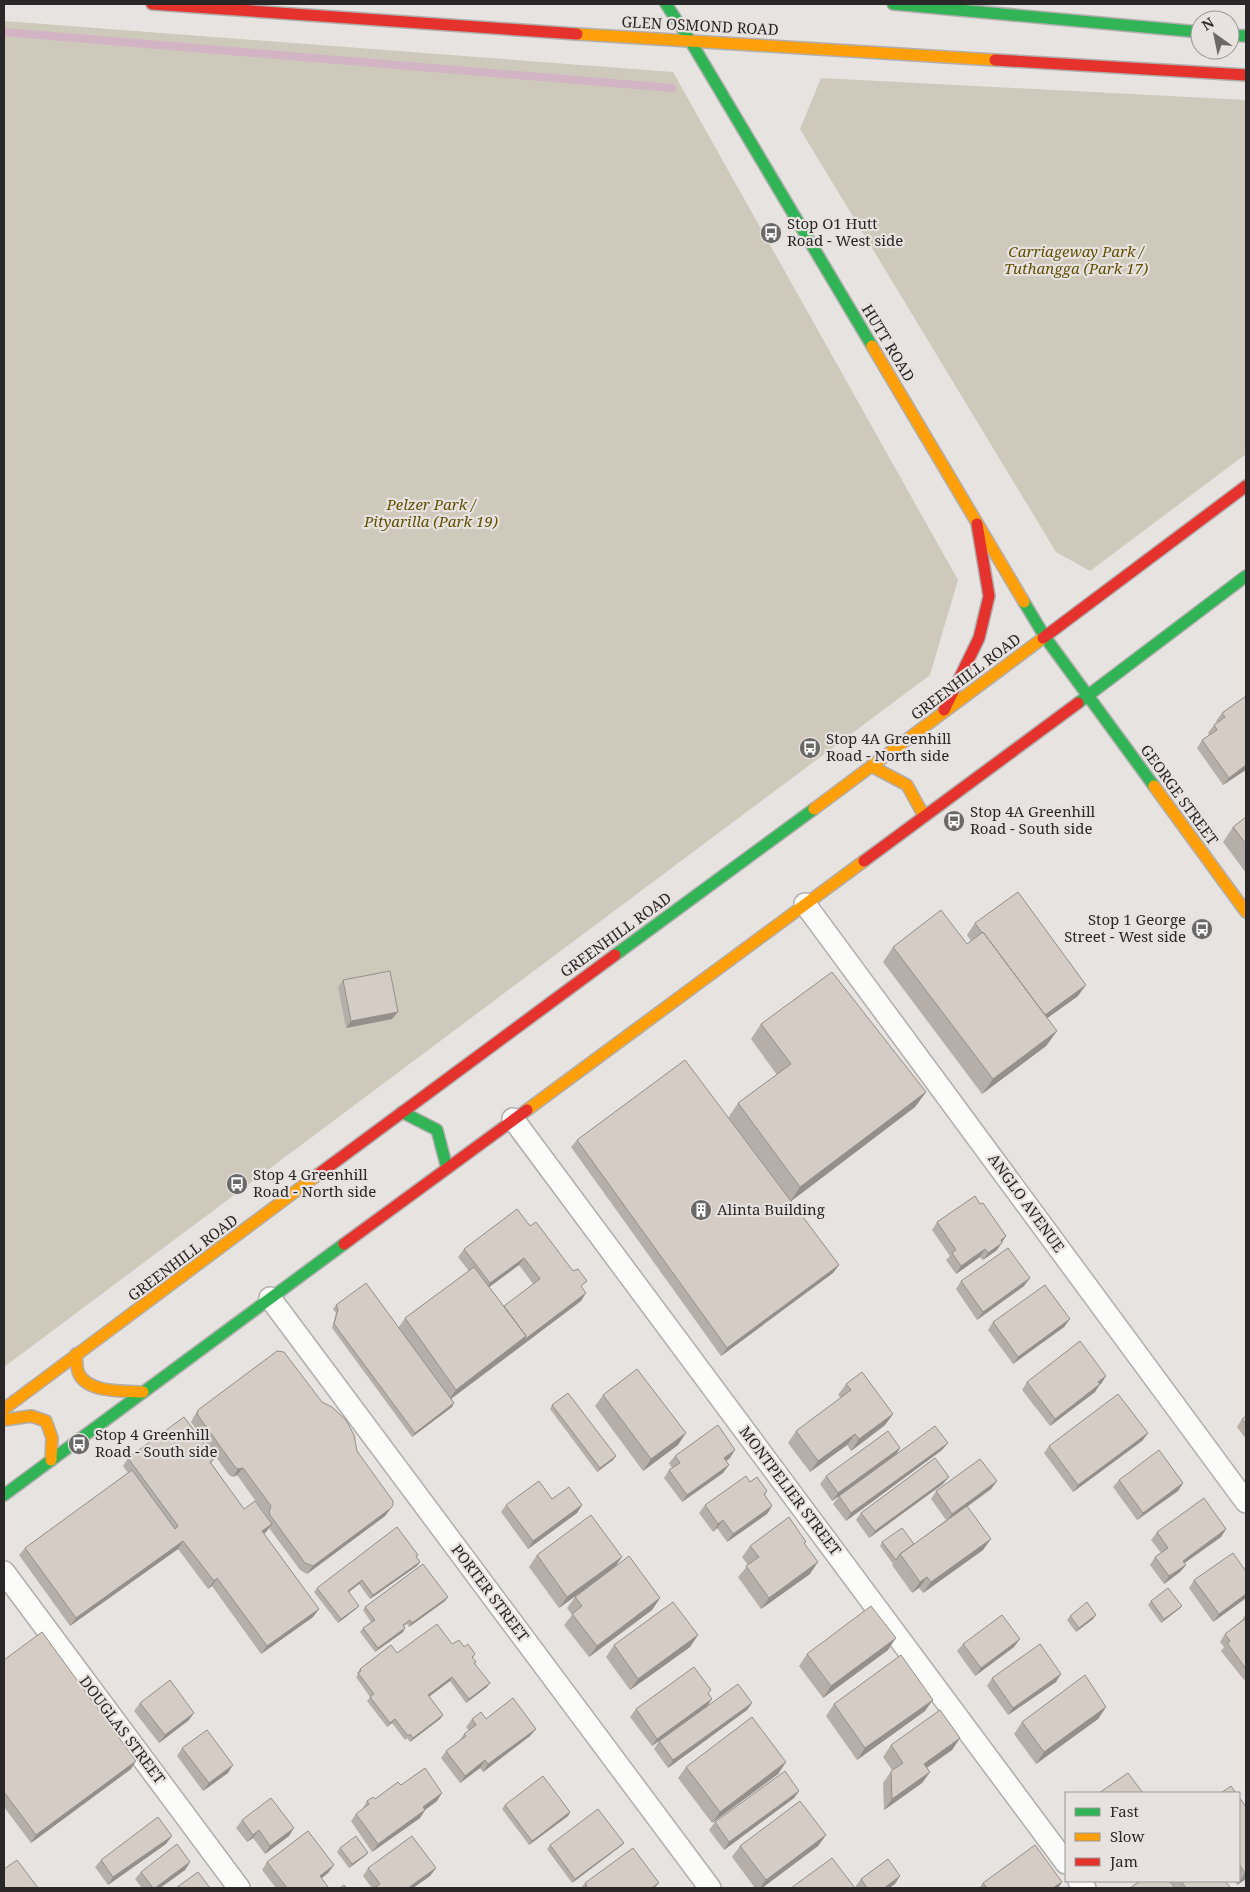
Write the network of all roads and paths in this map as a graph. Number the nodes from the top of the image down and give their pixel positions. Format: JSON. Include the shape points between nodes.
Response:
{"nodes":[{"id":1,"x":152,"y":4,"type":"edge"},
{"id":2,"x":666,"y":4,"type":"edge"},
{"id":3,"x":893,"y":4,"type":"edge"},
{"id":4,"x":1190,"y":31,"type":"edge"},
{"id":5,"x":692,"y":42,"type":"junction"},
{"id":6,"x":1246,"y":75,"type":"edge"},
{"id":7,"x":1246,"y":486,"type":"edge"},
{"id":8,"x":977,"y":524,"type":"junction"},
{"id":9,"x":1246,"y":576,"type":"edge"},
{"id":10,"x":1045,"y":637,"type":"junction"},
{"id":11,"x":1088,"y":695,"type":"junction"},
{"id":12,"x":942,"y":714,"type":"junction"},
{"id":13,"x":871,"y":766,"type":"junction"},
{"id":14,"x":924,"y":816,"type":"junction"},
{"id":15,"x":805,"y":904,"type":"junction"},
{"id":16,"x":1246,"y":912,"type":"edge"},
{"id":17,"x":402,"y":1112,"type":"junction"},
{"id":18,"x":513,"y":1119,"type":"junction"},
{"id":19,"x":447,"y":1168,"type":"junction"},
{"id":20,"x":270,"y":1298,"type":"junction"},
{"id":21,"x":76,"y":1354,"type":"junction"},
{"id":22,"x":143,"y":1392,"type":"junction"},
{"id":23,"x":4,"y":1409,"type":"edge"},
{"id":24,"x":4,"y":1420,"type":"edge"},
{"id":25,"x":51,"y":1460,"type":"junction"},
{"id":26,"x":4,"y":1495,"type":"edge"},
{"id":27,"x":1246,"y":1502,"type":"edge"},
{"id":28,"x":4,"y":1572,"type":"edge"},
{"id":29,"x":1065,"y":1863,"type":"edge"},
{"id":30,"x":239,"y":1888,"type":"edge"},
{"id":31,"x":710,"y":1888,"type":"edge"}],
"edges":[{"from":1,"to":5,"type":"main road","name":"GLEN OSMOND ROAD"},
{"from":2,"to":5,"type":"main road","name":"HUTT ROAD"},
{"from":3,"to":4,"type":"main road"},
{"from":5,"to":6,"type":"main road","name":"GLEN OSMOND ROAD"},
{"from":5,"to":8,"type":"main road","name":"HUTT ROAD"},
{"from":7,"to":10,"type":"main road","name":"GREENHILL ROAD"},
{"from":8,"to":10,"type":"main road","name":"HUTT ROAD"},
{"from":8,"to":12,"type":"main road","via":[[989,596],[979,638]]},
{"from":9,"to":11,"type":"main road"},
{"from":10,"to":11,"type":"main road","name":"HUTT ROAD"},
{"from":10,"to":12,"type":"main road","name":"GREENHILL ROAD"},
{"from":11,"to":14,"type":"main road"},
{"from":11,"to":16,"type":"main road","name":"GEORGE STREET"},
{"from":12,"to":13,"type":"main road","name":"GREENHILL ROAD"},
{"from":13,"to":14,"type":"main road","via":[[907,786]]},
{"from":13,"to":17,"type":"main road","name":"GREENHILL ROAD"},
{"from":14,"to":15,"type":"main road"},
{"from":15,"to":18,"type":"main road"},
{"from":15,"to":27,"type":"street","name":"ANGLO AVENUE"},
{"from":17,"to":19,"type":"main road","via":[[437,1130]]},
{"from":17,"to":21,"type":"main road","name":"GREENHILL ROAD"},
{"from":18,"to":19,"type":"main road"},
{"from":18,"to":29,"type":"street","name":"MONTPELIER STREET"},
{"from":19,"to":20,"type":"main road"},
{"from":20,"to":22,"type":"main road"},
{"from":20,"to":31,"type":"street","name":"PORTER STREET"},
{"from":21,"to":22,"type":"main road","via":[[79,1376],[87,1384],[104,1390]]},
{"from":21,"to":23,"type":"main road","name":"GREENHILL ROAD"},
{"from":22,"to":25,"type":"main road"},
{"from":24,"to":25,"type":"main road","via":[[29,1416],[46,1421],[52,1438]]},
{"from":25,"to":26,"type":"main road"},
{"from":28,"to":30,"type":"street","name":"DOUGLAS STREET"}]}
